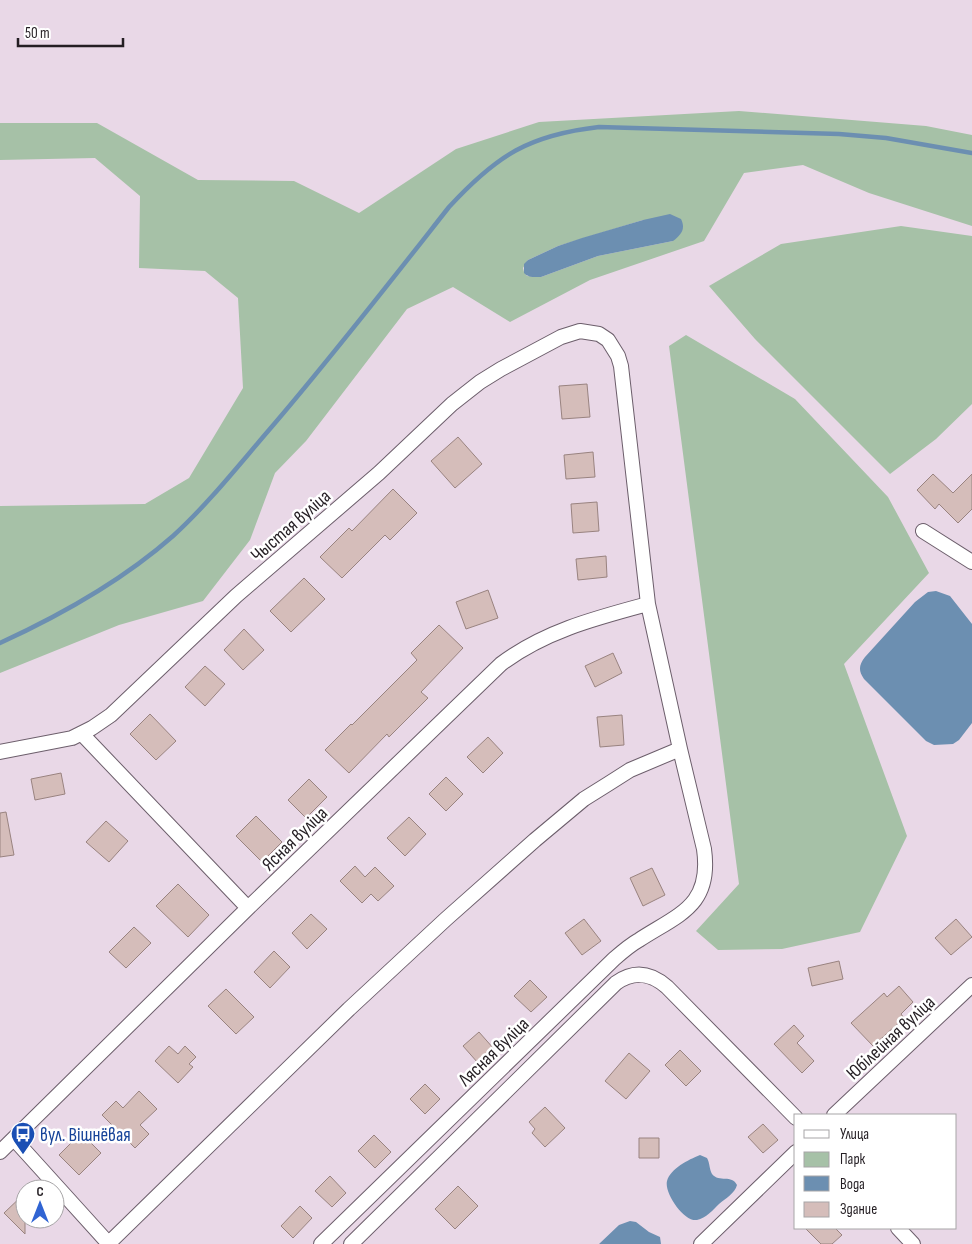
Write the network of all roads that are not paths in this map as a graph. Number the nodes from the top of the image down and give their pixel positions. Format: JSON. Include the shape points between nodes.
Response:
{"nodes":[{"id":1,"x":923,"y":531,"type":"dead end"},
{"id":2,"x":972,"y":562,"type":"edge"},
{"id":3,"x":648,"y":604,"type":"junction"},
{"id":4,"x":82,"y":734,"type":"junction"},
{"id":5,"x":680,"y":749,"type":"junction"},
{"id":6,"x":0,"y":752,"type":"edge"},
{"id":7,"x":248,"y":908,"type":"junction"},
{"id":8,"x":972,"y":985,"type":"edge"},
{"id":9,"x":835,"y":1114,"type":"edge"},
{"id":10,"x":794,"y":1116,"type":"edge"},
{"id":11,"x":14,"y":1139,"type":"junction"},
{"id":12,"x":0,"y":1152,"type":"edge"},
{"id":13,"x":794,"y":1154,"type":"edge"},
{"id":14,"x":899,"y":1229,"type":"edge"},
{"id":15,"x":109,"y":1244,"type":"edge"},
{"id":16,"x":321,"y":1244,"type":"edge"},
{"id":17,"x":351,"y":1244,"type":"edge"},
{"id":18,"x":701,"y":1244,"type":"edge"},
{"id":19,"x":913,"y":1244,"type":"edge"}],
"edges":[{"from":1,"to":2,"type":"street"},
{"from":3,"to":4,"type":"street","name":"Чыстая вуліца","via":[[621,366],[608,340],[599,334],[571,333],[470,389],[236,596],[116,711]]},
{"from":3,"to":5,"type":"street"},
{"from":3,"to":7,"type":"street","name":"Ясная вуліца","via":[[560,630],[527,646],[501,664]]},
{"from":4,"to":6,"type":"street","name":"Чыстая вуліца"},
{"from":4,"to":7,"type":"street"},
{"from":5,"to":15,"type":"street","via":[[630,770],[584,799],[535,840],[349,1009]]},
{"from":5,"to":16,"type":"street","name":"Лясная вуліца","via":[[706,861],[702,885],[692,906],[614,959]]},
{"from":7,"to":11,"type":"street","name":"Ясная вуліца"},
{"from":8,"to":9,"type":"street","name":"Юбілейная вуліца"},
{"from":10,"to":17,"type":"street","name":"Лясная вуліца","via":[[667,987],[645,974],[628,976],[616,983]]},
{"from":11,"to":12,"type":"street","name":"Ясная вуліца"},
{"from":11,"to":15,"type":"street"},
{"from":13,"to":18,"type":"street"},
{"from":14,"to":19,"type":"street"}]}
